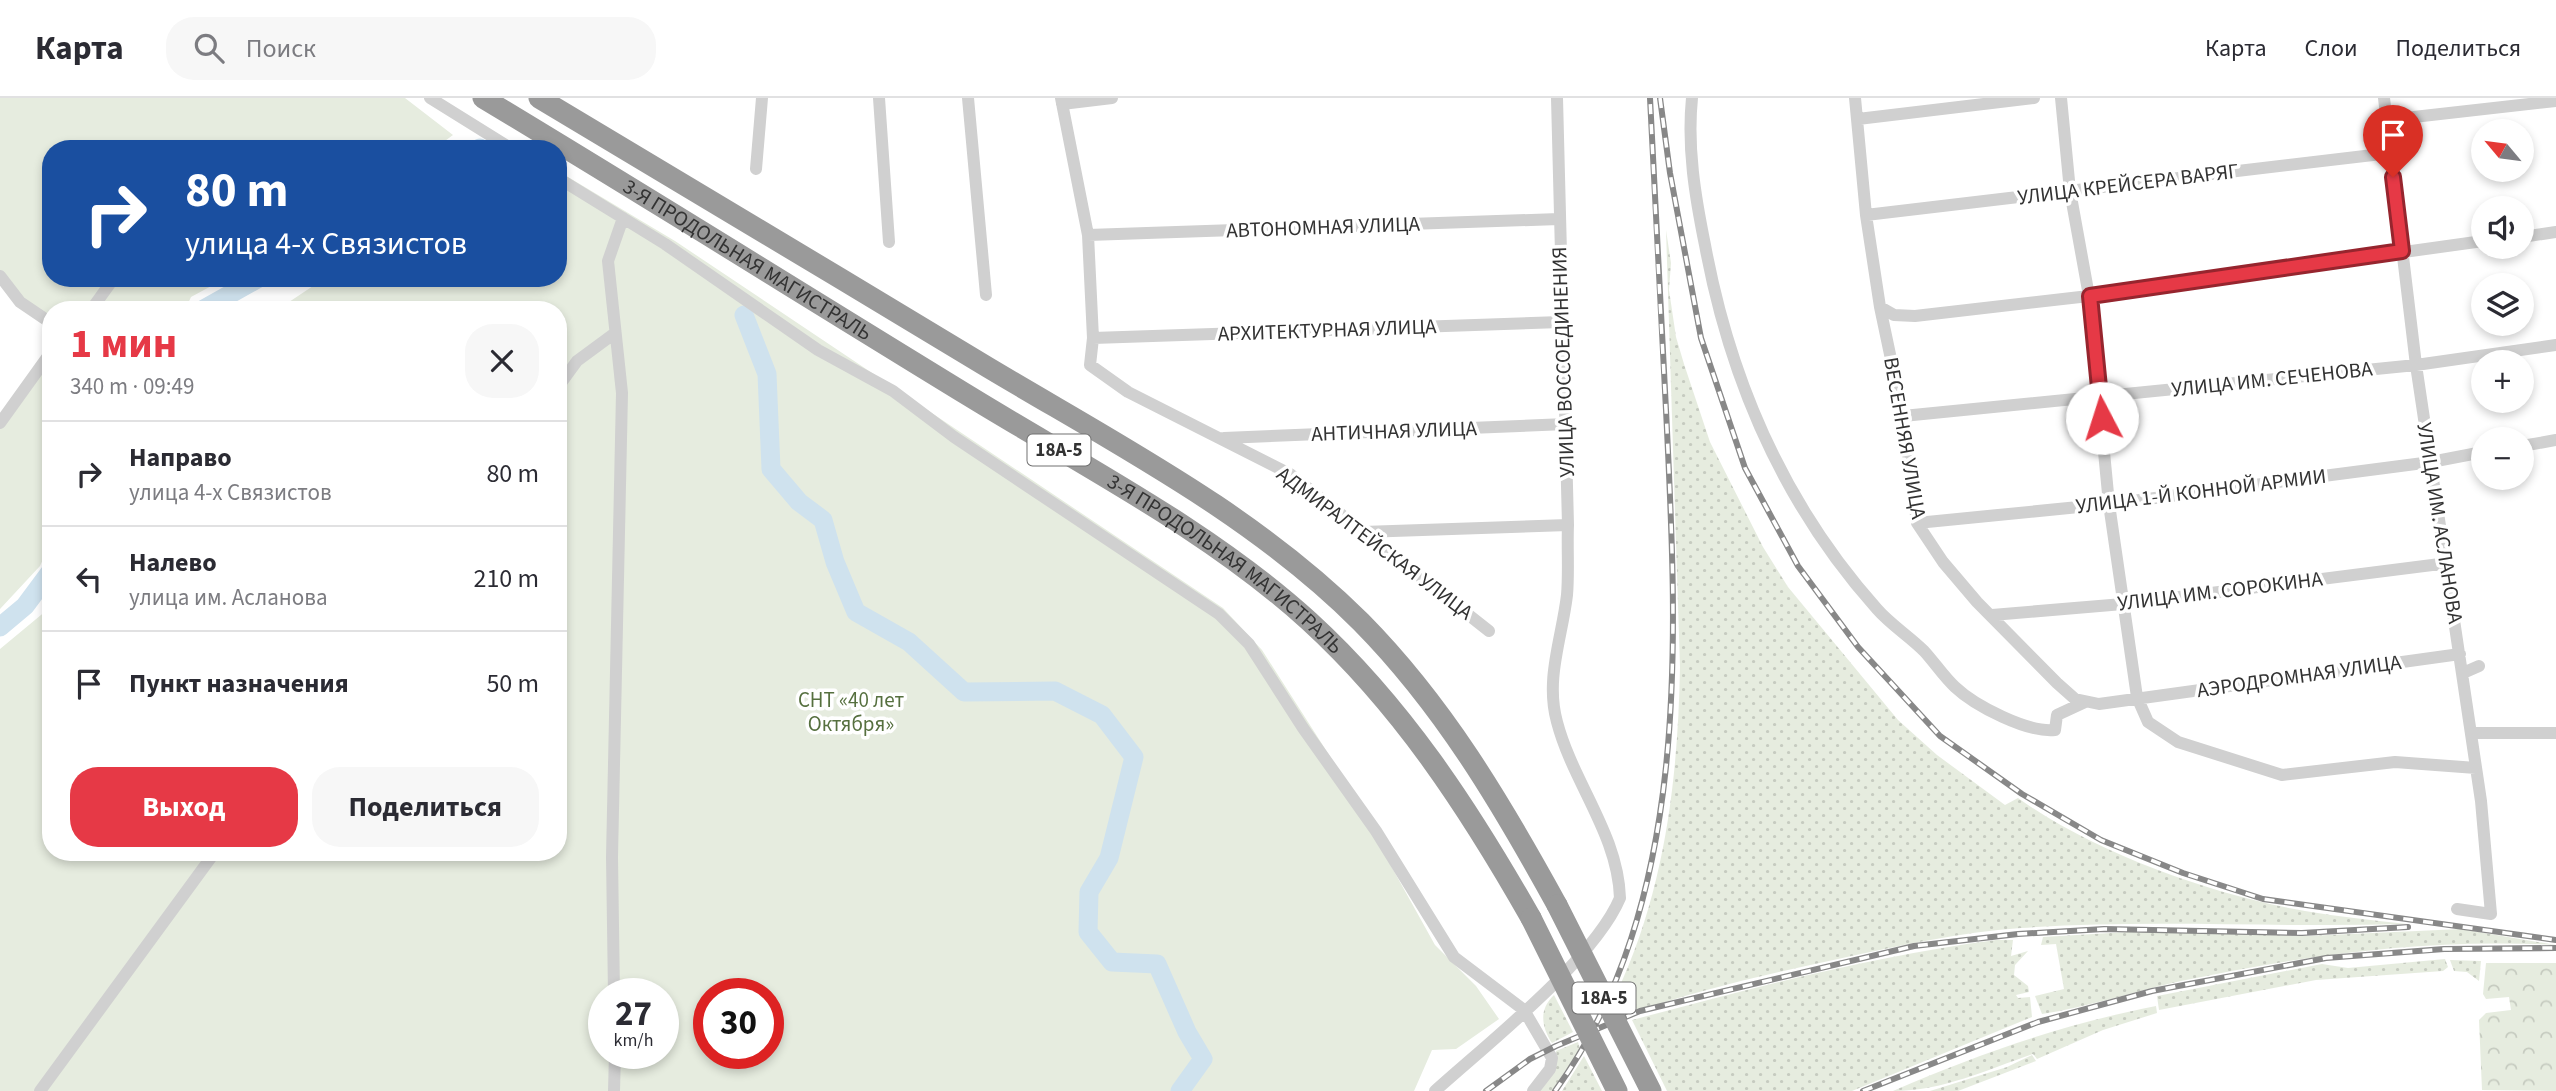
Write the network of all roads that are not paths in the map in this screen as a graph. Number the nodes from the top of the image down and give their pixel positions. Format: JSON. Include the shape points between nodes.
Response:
{"nodes":[{"id":1,"x":430,"y":98,"type":"edge"},
{"id":2,"x":483,"y":98,"type":"edge"},
{"id":3,"x":539,"y":98,"type":"edge"},
{"id":4,"x":762,"y":98,"type":"edge"},
{"id":5,"x":879,"y":98,"type":"edge"},
{"id":6,"x":968,"y":98,"type":"edge"},
{"id":7,"x":1112,"y":98,"type":"edge"},
{"id":8,"x":1557,"y":98,"type":"edge"},
{"id":9,"x":1692,"y":98,"type":"edge"},
{"id":10,"x":1855,"y":98,"type":"edge"},
{"id":11,"x":2034,"y":98,"type":"edge"},
{"id":12,"x":2061,"y":98,"type":"edge"},
{"id":13,"x":2384,"y":98,"type":"edge"},
{"id":14,"x":2556,"y":100,"type":"edge"},
{"id":15,"x":1061,"y":101,"type":"edge"},
{"id":16,"x":1858,"y":120,"type":"junction"},
{"id":17,"x":2387,"y":120,"type":"junction"},
{"id":18,"x":498,"y":140,"type":"edge"},
{"id":19,"x":552,"y":140,"type":"edge"},
{"id":20,"x":567,"y":149,"type":"edge"},
{"id":21,"x":2390,"y":153,"type":"junction"},
{"id":22,"x":756,"y":169,"type":"dead end"},
{"id":23,"x":567,"y":183,"type":"edge"},
{"id":24,"x":2070,"y":191,"type":"junction"},
{"id":25,"x":1866,"y":215,"type":"junction"},
{"id":26,"x":623,"y":218,"type":"junction"},
{"id":27,"x":1559,"y":219,"type":"junction"},
{"id":28,"x":2556,"y":232,"type":"edge"},
{"id":29,"x":1088,"y":235,"type":"junction"},
{"id":30,"x":2534,"y":235,"type":"edge"},
{"id":31,"x":889,"y":242,"type":"dead end"},
{"id":32,"x":2471,"y":242,"type":"edge"},
{"id":33,"x":2402,"y":251,"type":"junction"},
{"id":34,"x":0,"y":276,"type":"edge"},
{"id":35,"x":986,"y":295,"type":"dead end"},
{"id":36,"x":2090,"y":296,"type":"junction"},
{"id":37,"x":1880,"y":307,"type":"junction"},
{"id":38,"x":42,"y":317,"type":"edge"},
{"id":39,"x":1561,"y":322,"type":"junction"},
{"id":40,"x":615,"y":333,"type":"junction"},
{"id":41,"x":1093,"y":338,"type":"junction"},
{"id":42,"x":2556,"y":345,"type":"edge"},
{"id":43,"x":42,"y":365,"type":"edge"},
{"id":44,"x":2416,"y":365,"type":"junction"},
{"id":45,"x":567,"y":375,"type":"edge"},
{"id":46,"x":2101,"y":397,"type":"junction"},
{"id":47,"x":1903,"y":416,"type":"junction"},
{"id":48,"x":0,"y":423,"type":"edge"},
{"id":49,"x":1566,"y":424,"type":"junction"},
{"id":50,"x":1223,"y":438,"type":"junction"},
{"id":51,"x":2556,"y":440,"type":"edge"},
{"id":52,"x":2534,"y":444,"type":"edge"},
{"id":53,"x":2471,"y":454,"type":"edge"},
{"id":54,"x":2431,"y":462,"type":"junction"},
{"id":55,"x":2109,"y":504,"type":"junction"},
{"id":56,"x":1917,"y":523,"type":"junction"},
{"id":57,"x":1568,"y":525,"type":"junction"},
{"id":58,"x":1363,"y":532,"type":"junction"},
{"id":59,"x":2448,"y":563,"type":"junction"},
{"id":60,"x":2123,"y":604,"type":"junction"},
{"id":61,"x":1992,"y":615,"type":"junction"},
{"id":62,"x":1489,"y":631,"type":"dead end"},
{"id":63,"x":2460,"y":654,"type":"junction"},
{"id":64,"x":2479,"y":666,"type":"dead end"},
{"id":65,"x":2463,"y":673,"type":"junction"},
{"id":66,"x":2137,"y":697,"type":"junction"},
{"id":67,"x":2086,"y":702,"type":"junction"},
{"id":68,"x":2472,"y":733,"type":"junction"},
{"id":69,"x":2556,"y":733,"type":"edge"},
{"id":70,"x":2476,"y":768,"type":"junction"},
{"id":71,"x":208,"y":861,"type":"edge"},
{"id":72,"x":2457,"y":909,"type":"dead end"},
{"id":73,"x":614,"y":978,"type":"edge"},
{"id":74,"x":1524,"y":1010,"type":"junction"},
{"id":75,"x":615,"y":1069,"type":"edge"},
{"id":76,"x":40,"y":1091,"type":"edge"},
{"id":77,"x":614,"y":1091,"type":"edge"},
{"id":78,"x":1436,"y":1091,"type":"edge"},
{"id":79,"x":1533,"y":1091,"type":"edge"},
{"id":80,"x":1617,"y":1091,"type":"edge"},
{"id":81,"x":1651,"y":1091,"type":"edge"}],
"edges":[{"from":1,"to":18,"type":"street"},
{"from":2,"to":19,"type":"highway","name":"3-Я ПРОДОЛЬНАЯ МАГИСТРАЛЬ","number":"18А-5","bridge":true},
{"from":3,"to":81,"type":"highway","name":"3-Я ПРОДОЛЬНАЯ МАГИСТРАЛЬ","number":"18А-5","bridge":true,"via":[[1135,455],[1287,556],[1362,624],[1420,687],[1485,779],[1557,905]]},
{"from":4,"to":22,"type":"street"},
{"from":5,"to":31,"type":"street"},
{"from":6,"to":35,"type":"street"},
{"from":7,"to":15,"type":"street"},
{"from":8,"to":27,"type":"street","name":"УЛИЦА ВОССОЕДИНЕНИЯ"},
{"from":9,"to":67,"type":"street","via":[[1689,130],[1697,206],[1737,375],[1761,433],[1818,533],[1878,610],[1956,688],[1995,713],[2045,731],[2055,730],[2057,715]]},
{"from":10,"to":16,"type":"street","name":"ВЕСЕННЯЯ УЛИЦА"},
{"from":11,"to":16,"type":"street"},
{"from":12,"to":24,"type":"street"},
{"from":13,"to":17,"type":"street","name":"УЛИЦА ИМ. АСЛАНОВА"},
{"from":14,"to":17,"type":"street"},
{"from":15,"to":29,"type":"street","name":"АДМИРАЛТЕЙСКАЯ УЛИЦА"},
{"from":16,"to":25,"type":"street","name":"ВЕСЕННЯЯ УЛИЦА"},
{"from":17,"to":21,"type":"street","name":"УЛИЦА ИМ. АСЛАНОВА"},
{"from":20,"to":80,"type":"highway","name":"3-Я ПРОДОЛЬНАЯ МАГИСТРАЛЬ","number":"18А-5","bridge":true,"via":[[1116,485],[1197,537],[1307,619],[1394,708],[1460,800],[1531,918]]},
{"from":21,"to":24,"type":"street","name":"УЛИЦА КРЕЙСЕРА ВАРЯГ"},
{"from":21,"to":33,"type":"street","name":"УЛИЦА ИМ. АСЛАНОВА"},
{"from":23,"to":26,"type":"street"},
{"from":24,"to":25,"type":"street","name":"УЛИЦА КРЕЙСЕРА ВАРЯГ"},
{"from":24,"to":36,"type":"street"},
{"from":25,"to":37,"type":"street","name":"ВЕСЕННЯЯ УЛИЦА"},
{"from":26,"to":40,"type":"street","via":[[608,261]]},
{"from":26,"to":74,"type":"street","via":[[818,350],[893,391],[954,437],[1219,614],[1249,644],[1376,831],[1454,957]]},
{"from":27,"to":29,"type":"street","name":"АВТОНОМНАЯ УЛИЦА"},
{"from":27,"to":39,"type":"street","name":"УЛИЦА ВОССОЕДИНЕНИЯ"},
{"from":28,"to":30,"type":"street"},
{"from":29,"to":41,"type":"street","name":"АДМИРАЛТЕЙСКАЯ УЛИЦА"},
{"from":32,"to":33,"type":"street"},
{"from":33,"to":36,"type":"street"},
{"from":33,"to":44,"type":"street","name":"УЛИЦА ИМ. АСЛАНОВА"},
{"from":34,"to":38,"type":"street","via":[[20,302]]},
{"from":36,"to":37,"type":"street","via":[[1915,316],[1894,315]]},
{"from":36,"to":46,"type":"street"},
{"from":37,"to":47,"type":"street","name":"ВЕСЕННЯЯ УЛИЦА"},
{"from":39,"to":41,"type":"street","name":"АРХИТЕКТУРНАЯ УЛИЦА"},
{"from":39,"to":49,"type":"street","name":"УЛИЦА ВОССОЕДИНЕНИЯ"},
{"from":40,"to":45,"type":"street","via":[[577,361]]},
{"from":40,"to":73,"type":"street","via":[[622,418],[612,857]]},
{"from":41,"to":50,"type":"street","name":"АДМИРАЛТЕЙСКАЯ УЛИЦА","via":[[1090,365],[1128,392]]},
{"from":42,"to":44,"type":"street","name":"УЛИЦА ИМ. СЕЧЕНОВА"},
{"from":43,"to":48,"type":"street"},
{"from":44,"to":46,"type":"street","name":"УЛИЦА ИМ. СЕЧЕНОВА"},
{"from":44,"to":54,"type":"street","name":"УЛИЦА ИМ. АСЛАНОВА"},
{"from":46,"to":47,"type":"street","name":"УЛИЦА ИМ. СЕЧЕНОВА"},
{"from":46,"to":55,"type":"street"},
{"from":47,"to":56,"type":"street","name":"ВЕСЕННЯЯ УЛИЦА"},
{"from":49,"to":50,"type":"street","name":"АНТИЧНАЯ УЛИЦА"},
{"from":49,"to":57,"type":"street","name":"УЛИЦА ВОССОЕДИНЕНИЯ"},
{"from":50,"to":58,"type":"street","name":"АДМИРАЛТЕЙСКАЯ УЛИЦА","via":[[1290,474]]},
{"from":51,"to":52,"type":"street"},
{"from":53,"to":54,"type":"street","name":"УЛИЦА 1-Й КОННОЙ АРМИИ"},
{"from":54,"to":55,"type":"street","name":"УЛИЦА 1-Й КОННОЙ АРМИИ"},
{"from":54,"to":59,"type":"street","name":"УЛИЦА ИМ. АСЛАНОВА"},
{"from":55,"to":56,"type":"street","name":"УЛИЦА 1-Й КОННОЙ АРМИИ"},
{"from":55,"to":60,"type":"street"},
{"from":56,"to":61,"type":"street","name":"ВЕСЕННЯЯ УЛИЦА","via":[[1943,562]]},
{"from":57,"to":58,"type":"street"},
{"from":57,"to":74,"type":"street","name":"УЛИЦА ВОССОЕДИНЕНИЯ","via":[[1567,592],[1552,692],[1557,722],[1576,774],[1614,859],[1620,898],[1599,934]]},
{"from":58,"to":62,"type":"street","name":"АДМИРАЛТЕЙСКАЯ УЛИЦА"},
{"from":59,"to":60,"type":"street","name":"УЛИЦА ИМ. СОРОКИНА"},
{"from":59,"to":63,"type":"street","name":"УЛИЦА ИМ. АСЛАНОВА"},
{"from":60,"to":61,"type":"street","name":"УЛИЦА ИМ. СОРОКИНА"},
{"from":60,"to":66,"type":"street"},
{"from":61,"to":67,"type":"street","name":"ВЕСЕННЯЯ УЛИЦА","via":[[2057,683],[2075,699]]},
{"from":63,"to":65,"type":"street","name":"УЛИЦА ИМ. АСЛАНОВА"},
{"from":63,"to":66,"type":"street","name":"АЭРОДРОМНАЯ УЛИЦА"},
{"from":64,"to":65,"type":"street"},
{"from":65,"to":68,"type":"street","name":"УЛИЦА ИМ. АСЛАНОВА"},
{"from":66,"to":67,"type":"street"},
{"from":66,"to":70,"type":"street","via":[[2148,722],[2178,743],[2282,775],[2395,762]]},
{"from":68,"to":69,"type":"street"},
{"from":68,"to":70,"type":"street","name":"УЛИЦА ИМ. АСЛАНОВА"},
{"from":70,"to":72,"type":"street","name":"УЛИЦА ИМ. АСЛАНОВА","via":[[2491,914]]},
{"from":71,"to":76,"type":"street"},
{"from":74,"to":78,"type":"street","name":"УЛИЦА ВОССОЕДИНЕНИЯ"},
{"from":74,"to":79,"type":"street","via":[[1552,1058],[1550,1069]]},
{"from":75,"to":77,"type":"street"}]}
